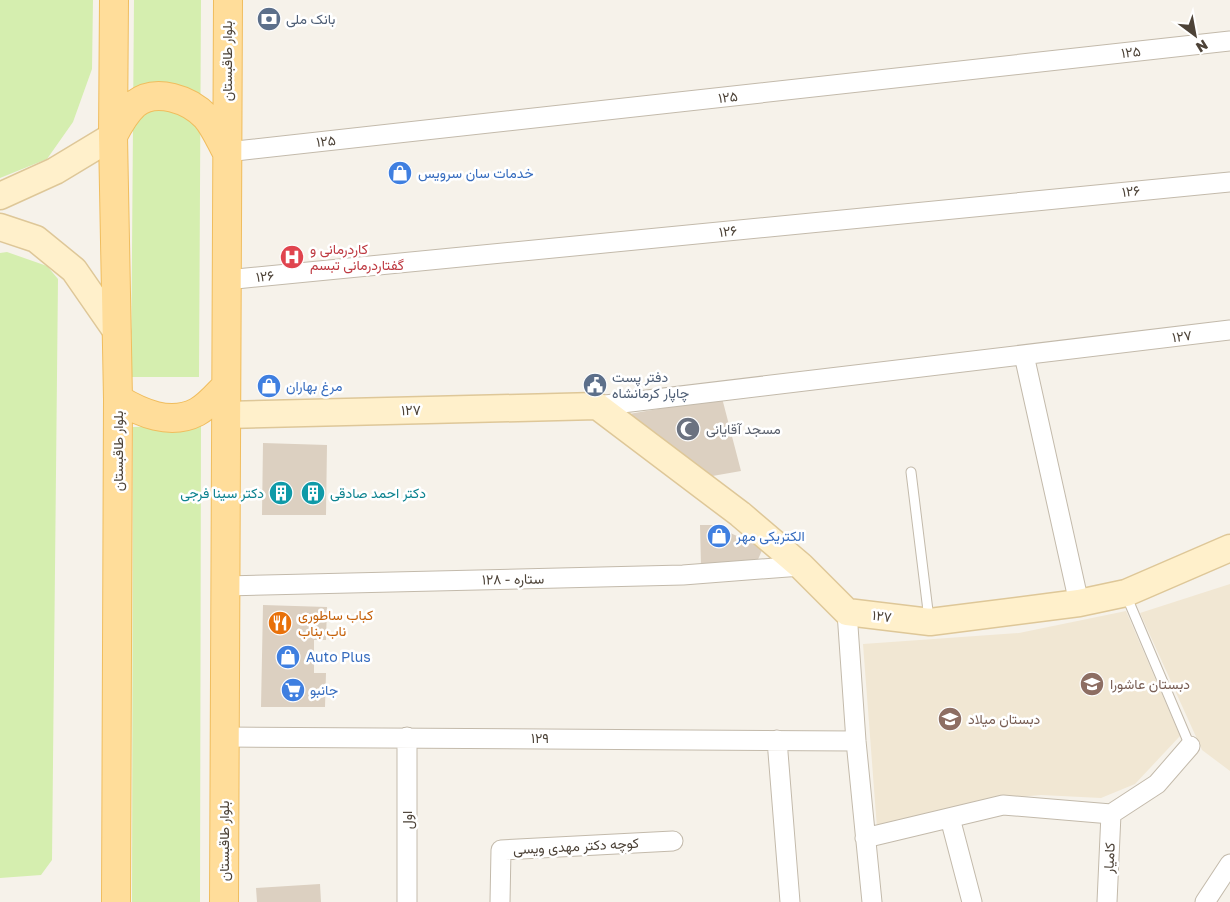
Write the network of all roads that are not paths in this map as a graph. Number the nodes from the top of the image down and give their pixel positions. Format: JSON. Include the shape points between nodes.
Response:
{"nodes":[{"id":1,"x":114,"y":0,"type":"edge"},
{"id":2,"x":228,"y":0,"type":"edge"},
{"id":3,"x":1230,"y":41,"type":"edge"},
{"id":4,"x":113,"y":136,"type":"junction"},
{"id":5,"x":227,"y":152,"type":"junction"},
{"id":6,"x":1230,"y":182,"type":"edge"},
{"id":7,"x":0,"y":196,"type":"edge"},
{"id":8,"x":0,"y":227,"type":"edge"},
{"id":9,"x":226,"y":280,"type":"junction"},
{"id":10,"x":1230,"y":330,"type":"edge"},
{"id":11,"x":117,"y":332,"type":"junction"},
{"id":12,"x":1024,"y":355,"type":"junction"},
{"id":13,"x":226,"y":386,"type":"junction"},
{"id":14,"x":118,"y":399,"type":"junction"},
{"id":15,"x":597,"y":406,"type":"junction"},
{"id":16,"x":226,"y":415,"type":"junction"},
{"id":17,"x":911,"y":472,"type":"dead end"},
{"id":18,"x":1230,"y":548,"type":"edge"},
{"id":19,"x":800,"y":566,"type":"junction"},
{"id":20,"x":225,"y":586,"type":"junction"},
{"id":21,"x":1126,"y":593,"type":"junction"},
{"id":22,"x":1079,"y":603,"type":"junction"},
{"id":23,"x":847,"y":612,"type":"junction"},
{"id":24,"x":930,"y":622,"type":"junction"},
{"id":25,"x":225,"y":737,"type":"junction"},
{"id":26,"x":407,"y":737,"type":"junction"},
{"id":27,"x":777,"y":740,"type":"junction"},
{"id":28,"x":856,"y":740,"type":"junction"},
{"id":29,"x":1190,"y":746,"type":"joint"},
{"id":30,"x":1111,"y":814,"type":"junction"},
{"id":31,"x":950,"y":818,"type":"junction"},
{"id":32,"x":865,"y":838,"type":"junction"},
{"id":33,"x":673,"y":842,"type":"dead end"},
{"id":34,"x":1230,"y":864,"type":"edge"},
{"id":35,"x":116,"y":902,"type":"edge"},
{"id":36,"x":224,"y":902,"type":"edge"},
{"id":37,"x":406,"y":902,"type":"edge"},
{"id":38,"x":500,"y":902,"type":"edge"},
{"id":39,"x":790,"y":902,"type":"edge"},
{"id":40,"x":872,"y":902,"type":"edge"},
{"id":41,"x":972,"y":902,"type":"edge"},
{"id":42,"x":1107,"y":902,"type":"edge"},
{"id":43,"x":1204,"y":902,"type":"edge"}],
"edges":[{"from":1,"to":4,"type":"main road","name":"بلوار طاقبستان"},
{"from":2,"to":5,"type":"main road","name":"بلوار طاقبستان"},
{"from":3,"to":5,"type":"street","name":"۱۲۵"},
{"from":4,"to":5,"type":"main road","via":[[123,116],[137,103],[169,96],[193,106],[207,118]]},
{"from":4,"to":7,"type":"street","via":[[55,171]]},
{"from":4,"to":11,"type":"main road","name":"بلوار طاقبستان"},
{"from":5,"to":9,"type":"main road","name":"بلوار طاقبستان"},
{"from":6,"to":9,"type":"street","name":"۱۲۶"},
{"from":8,"to":11,"type":"street","via":[[36,238],[74,270]]},
{"from":9,"to":13,"type":"main road","name":"بلوار طاقبستان"},
{"from":10,"to":12,"type":"street","name":"۱۲۷"},
{"from":11,"to":14,"type":"main road","name":"بلوار طاقبستان"},
{"from":12,"to":15,"type":"street","name":"۱۲۷"},
{"from":12,"to":22,"type":"street"},
{"from":13,"to":14,"type":"main road","via":[[208,404],[195,412],[176,417],[154,416]]},
{"from":13,"to":16,"type":"main road","name":"بلوار طاقبستان"},
{"from":14,"to":35,"type":"main road","name":"بلوار طاقبستان"},
{"from":15,"to":16,"type":"street","name":"۱۲۷"},
{"from":15,"to":19,"type":"street","via":[[740,514]]},
{"from":16,"to":20,"type":"main road","name":"بلوار طاقبستان"},
{"from":17,"to":24,"type":"lane"},
{"from":18,"to":21,"type":"street","name":"۱۲۷"},
{"from":19,"to":20,"type":"street","name":"۱۲۸ - ستاره","via":[[683,576]]},
{"from":19,"to":23,"type":"street"},
{"from":20,"to":25,"type":"main road","name":"بلوار طاقبستان"},
{"from":21,"to":22,"type":"street","name":"۱۲۷"},
{"from":21,"to":29,"type":"lane"},
{"from":22,"to":24,"type":"street","name":"۱۲۷"},
{"from":23,"to":24,"type":"street","name":"۱۲۷"},
{"from":23,"to":28,"type":"street"},
{"from":25,"to":26,"type":"street","name":"۱۲۹"},
{"from":25,"to":36,"type":"main road","name":"بلوار طاقبستان"},
{"from":26,"to":27,"type":"street","name":"۱۲۹"},
{"from":26,"to":37,"type":"street","name":"اول"},
{"from":27,"to":28,"type":"street","name":"۱۲۹"},
{"from":27,"to":39,"type":"street"},
{"from":28,"to":32,"type":"street"},
{"from":29,"to":30,"type":"street","via":[[1157,784]]},
{"from":30,"to":31,"type":"street","via":[[1004,805]]},
{"from":30,"to":42,"type":"street","name":"کامیار"},
{"from":31,"to":32,"type":"street"},
{"from":31,"to":41,"type":"street"},
{"from":32,"to":40,"type":"street"},
{"from":33,"to":38,"type":"street","name":"کوچه دکتر مهدی ویسی","via":[[501,850]]},
{"from":34,"to":43,"type":"street"}]}
